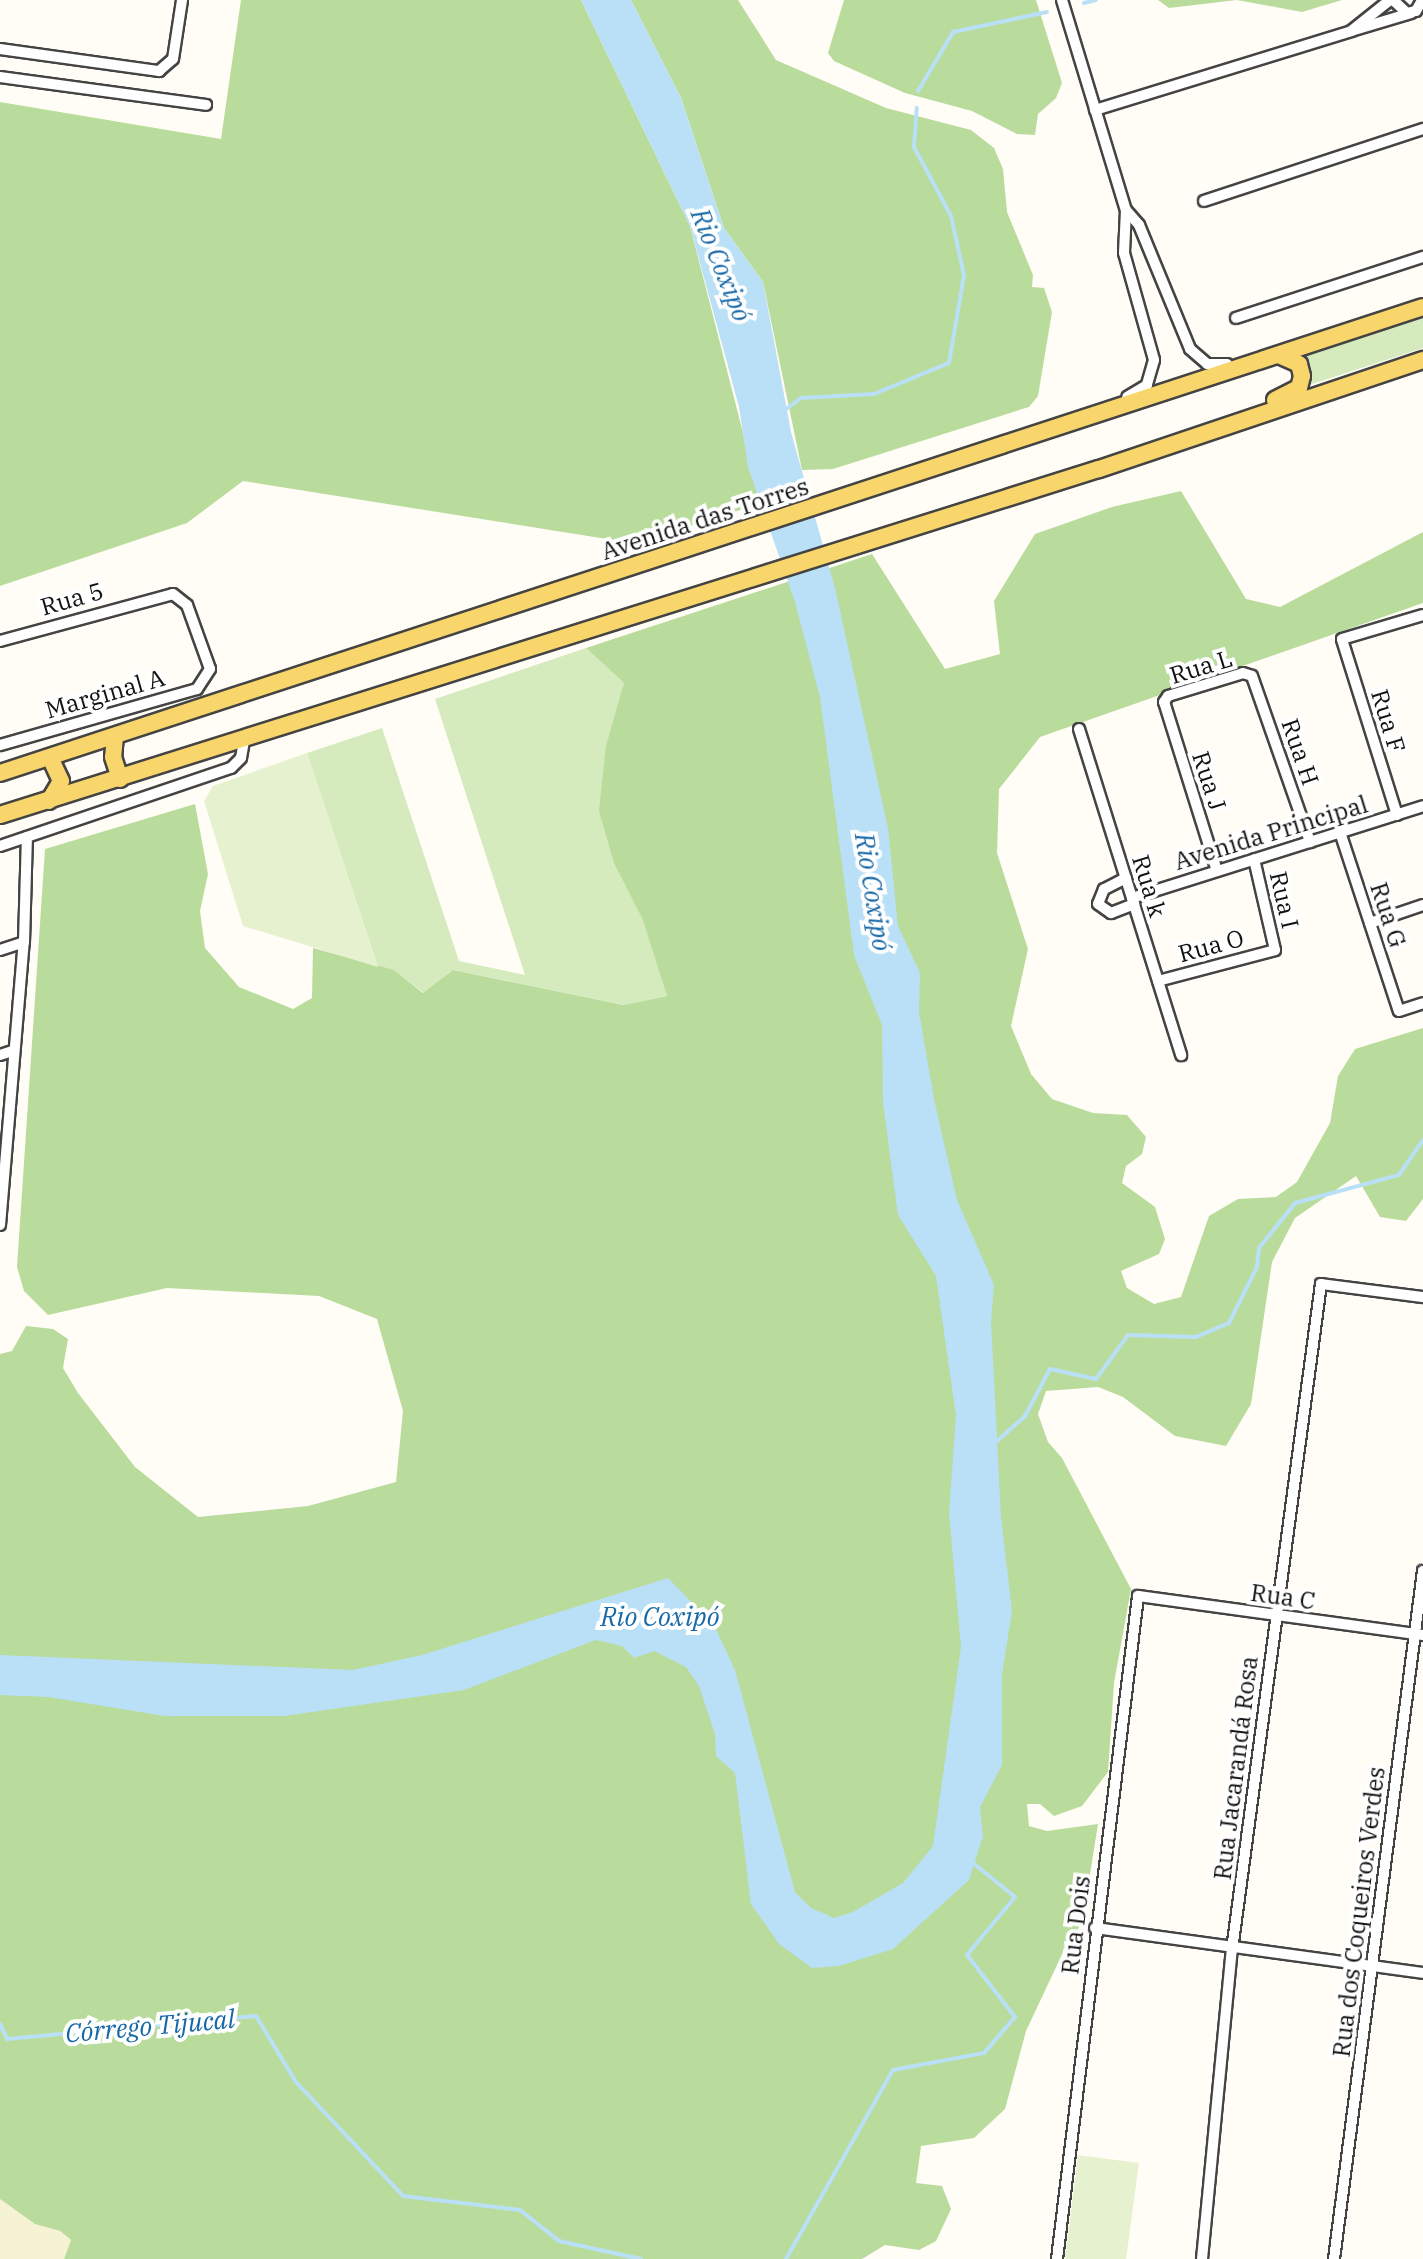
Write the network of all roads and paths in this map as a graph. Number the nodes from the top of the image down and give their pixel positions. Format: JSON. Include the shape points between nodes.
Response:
{"nodes":[{"id":1,"x":182,"y":0,"type":"edge"},
{"id":2,"x":1062,"y":0,"type":"edge"},
{"id":3,"x":1392,"y":0,"type":"edge"},
{"id":4,"x":1422,"y":0,"type":"edge"},
{"id":5,"x":1416,"y":12,"type":"edge"},
{"id":6,"x":1351,"y":31,"type":"junction"},
{"id":7,"x":0,"y":49,"type":"edge"},
{"id":8,"x":0,"y":77,"type":"edge"},
{"id":9,"x":206,"y":105,"type":"dead end"},
{"id":10,"x":1095,"y":110,"type":"junction"},
{"id":11,"x":1423,"y":129,"type":"edge"},
{"id":12,"x":1204,"y":201,"type":"dead end"},
{"id":13,"x":1126,"y":210,"type":"junction"},
{"id":14,"x":1423,"y":257,"type":"edge"},
{"id":15,"x":1423,"y":307,"type":"edge"},
{"id":16,"x":1236,"y":318,"type":"dead end"},
{"id":17,"x":1281,"y":356,"type":"junction"},
{"id":18,"x":1423,"y":360,"type":"edge"},
{"id":19,"x":1071,"y":425,"type":"junction"},
{"id":20,"x":1099,"y":469,"type":"junction"},
{"id":21,"x":1422,"y":614,"type":"edge"},
{"id":22,"x":0,"y":641,"type":"edge"},
{"id":23,"x":210,"y":669,"type":"joint"},
{"id":24,"x":1252,"y":676,"type":"joint"},
{"id":25,"x":1164,"y":702,"type":"joint"},
{"id":26,"x":1079,"y":729,"type":"dead end"},
{"id":27,"x":115,"y":736,"type":"junction"},
{"id":28,"x":245,"y":736,"type":"junction"},
{"id":29,"x":0,"y":745,"type":"edge"},
{"id":30,"x":50,"y":757,"type":"junction"},
{"id":31,"x":0,"y":773,"type":"edge"},
{"id":32,"x":120,"y":779,"type":"junction"},
{"id":33,"x":49,"y":801,"type":"junction"},
{"id":34,"x":1423,"y":806,"type":"edge"},
{"id":35,"x":0,"y":815,"type":"edge"},
{"id":36,"x":1397,"y":815,"type":"junction"},
{"id":37,"x":1340,"y":832,"type":"junction"},
{"id":38,"x":27,"y":837,"type":"junction"},
{"id":39,"x":1310,"y":842,"type":"junction"},
{"id":40,"x":0,"y":846,"type":"edge"},
{"id":41,"x":1254,"y":859,"type":"junction"},
{"id":42,"x":1217,"y":871,"type":"junction"},
{"id":43,"x":1126,"y":878,"type":"junction"},
{"id":44,"x":1133,"y":901,"type":"junction"},
{"id":45,"x":1423,"y":905,"type":"edge"},
{"id":46,"x":1370,"y":923,"type":"junction"},
{"id":47,"x":24,"y":942,"type":"junction"},
{"id":48,"x":0,"y":950,"type":"edge"},
{"id":49,"x":1275,"y":950,"type":"joint"},
{"id":50,"x":1158,"y":981,"type":"junction"},
{"id":51,"x":1423,"y":1003,"type":"edge"},
{"id":52,"x":12,"y":1051,"type":"junction"},
{"id":53,"x":0,"y":1055,"type":"edge"},
{"id":54,"x":1181,"y":1055,"type":"dead end"},
{"id":55,"x":2,"y":1161,"type":"edge"},
{"id":56,"x":0,"y":1225,"type":"edge"},
{"id":57,"x":1423,"y":1297,"type":"edge"},
{"id":58,"x":1423,"y":1571,"type":"edge"},
{"id":59,"x":1138,"y":1596,"type":"joint"},
{"id":60,"x":1275,"y":1617,"type":"junction"},
{"id":61,"x":1419,"y":1634,"type":"edge"},
{"id":62,"x":1095,"y":1928,"type":"junction"},
{"id":63,"x":1232,"y":1950,"type":"junction"},
{"id":64,"x":1373,"y":1966,"type":"junction"},
{"id":65,"x":1423,"y":1973,"type":"edge"},
{"id":66,"x":1057,"y":2259,"type":"edge"},
{"id":67,"x":1202,"y":2259,"type":"edge"},
{"id":68,"x":1334,"y":2259,"type":"edge"}],
"edges":[{"from":1,"to":7,"type":"street","via":[[173,59],[159,71]]},
{"from":2,"to":10,"type":"street"},
{"from":3,"to":5,"type":"street","via":[[1402,12]]},
{"from":3,"to":6,"type":"street"},
{"from":4,"to":5,"type":"street"},
{"from":5,"to":6,"type":"street"},
{"from":6,"to":10,"type":"street"},
{"from":8,"to":9,"type":"street"},
{"from":10,"to":13,"type":"street"},
{"from":11,"to":12,"type":"street"},
{"from":13,"to":17,"type":"street","via":[[1139,225],[1180,330],[1199,359],[1219,367],[1258,355]]},
{"from":13,"to":19,"type":"street","via":[[1124,253],[1154,365],[1139,392]]},
{"from":14,"to":16,"type":"street"},
{"from":15,"to":17,"type":"main road","name":"Avenida das Torres"},
{"from":17,"to":19,"type":"main road","name":"Avenida das Torres"},
{"from":17,"to":20,"type":"main road","via":[[1299,364],[1299,388],[1174,433]]},
{"from":18,"to":20,"type":"main road"},
{"from":19,"to":27,"type":"main road","name":"Avenida das Torres"},
{"from":20,"to":28,"type":"main road"},
{"from":21,"to":36,"type":"street","name":"Rua F","via":[[1342,639]]},
{"from":22,"to":23,"type":"street","name":"Rua 5","via":[[173,594],[187,605]]},
{"from":23,"to":29,"type":"street","name":"Marginal A","via":[[197,689]]},
{"from":24,"to":25,"type":"street","name":"Rua L","via":[[1243,673],[1168,696]]},
{"from":24,"to":39,"type":"street","name":"Rua H"},
{"from":25,"to":42,"type":"street","name":"Rua J"},
{"from":26,"to":43,"type":"street","name":"Rua k"},
{"from":27,"to":30,"type":"main road","name":"Avenida das Torres"},
{"from":27,"to":32,"type":"main road","via":[[113,757]]},
{"from":28,"to":32,"type":"main road"},
{"from":28,"to":38,"type":"street","via":[[241,758],[231,768]]},
{"from":30,"to":31,"type":"main road","name":"Avenida das Torres"},
{"from":30,"to":33,"type":"main road","via":[[61,781]]},
{"from":32,"to":33,"type":"main road"},
{"from":33,"to":35,"type":"main road"},
{"from":34,"to":36,"type":"street","name":"Avenida Principal"},
{"from":36,"to":37,"type":"street","name":"Avenida Principal"},
{"from":37,"to":39,"type":"street","name":"Avenida Principal"},
{"from":37,"to":46,"type":"street","name":"Rua G"},
{"from":38,"to":40,"type":"street"},
{"from":38,"to":47,"type":"street"},
{"from":39,"to":41,"type":"street","name":"Avenida Principal"},
{"from":41,"to":42,"type":"street","name":"Avenida Principal"},
{"from":41,"to":49,"type":"street","name":"Rua I"},
{"from":42,"to":44,"type":"street","name":"Avenida Principal"},
{"from":43,"to":44,"type":"street","name":"Rua k"},
{"from":43,"to":44,"type":"street","name":"Avenida Principal","via":[[1104,889],[1098,904],[1111,913]]},
{"from":44,"to":50,"type":"street","name":"Rua k"},
{"from":45,"to":46,"type":"street"},
{"from":46,"to":51,"type":"street","name":"Rua G","via":[[1399,1011]]},
{"from":47,"to":48,"type":"street"},
{"from":47,"to":52,"type":"street"},
{"from":49,"to":50,"type":"street","name":"Rua O"},
{"from":50,"to":54,"type":"street","name":"Rua k"},
{"from":52,"to":53,"type":"street"},
{"from":52,"to":55,"type":"street"},
{"from":55,"to":56,"type":"street"},
{"from":57,"to":60,"type":"street","name":"Rua Jacarandá Rosa","via":[[1321,1284]]},
{"from":58,"to":61,"type":"street","name":"Rua dos Coqueiros Verdes"},
{"from":59,"to":60,"type":"street","name":"Rua C"},
{"from":59,"to":62,"type":"street","name":"Rua Dois"},
{"from":60,"to":61,"type":"street","name":"Rua C"},
{"from":60,"to":63,"type":"street","name":"Rua Jacarandá Rosa"},
{"from":61,"to":64,"type":"street","name":"Rua dos Coqueiros Verdes"},
{"from":62,"to":63,"type":"street"},
{"from":62,"to":66,"type":"street","name":"Rua Dois"},
{"from":63,"to":64,"type":"street"},
{"from":63,"to":67,"type":"street","name":"Rua Jacarandá Rosa"},
{"from":64,"to":65,"type":"street"},
{"from":64,"to":68,"type":"street","name":"Rua dos Coqueiros Verdes"}]}
